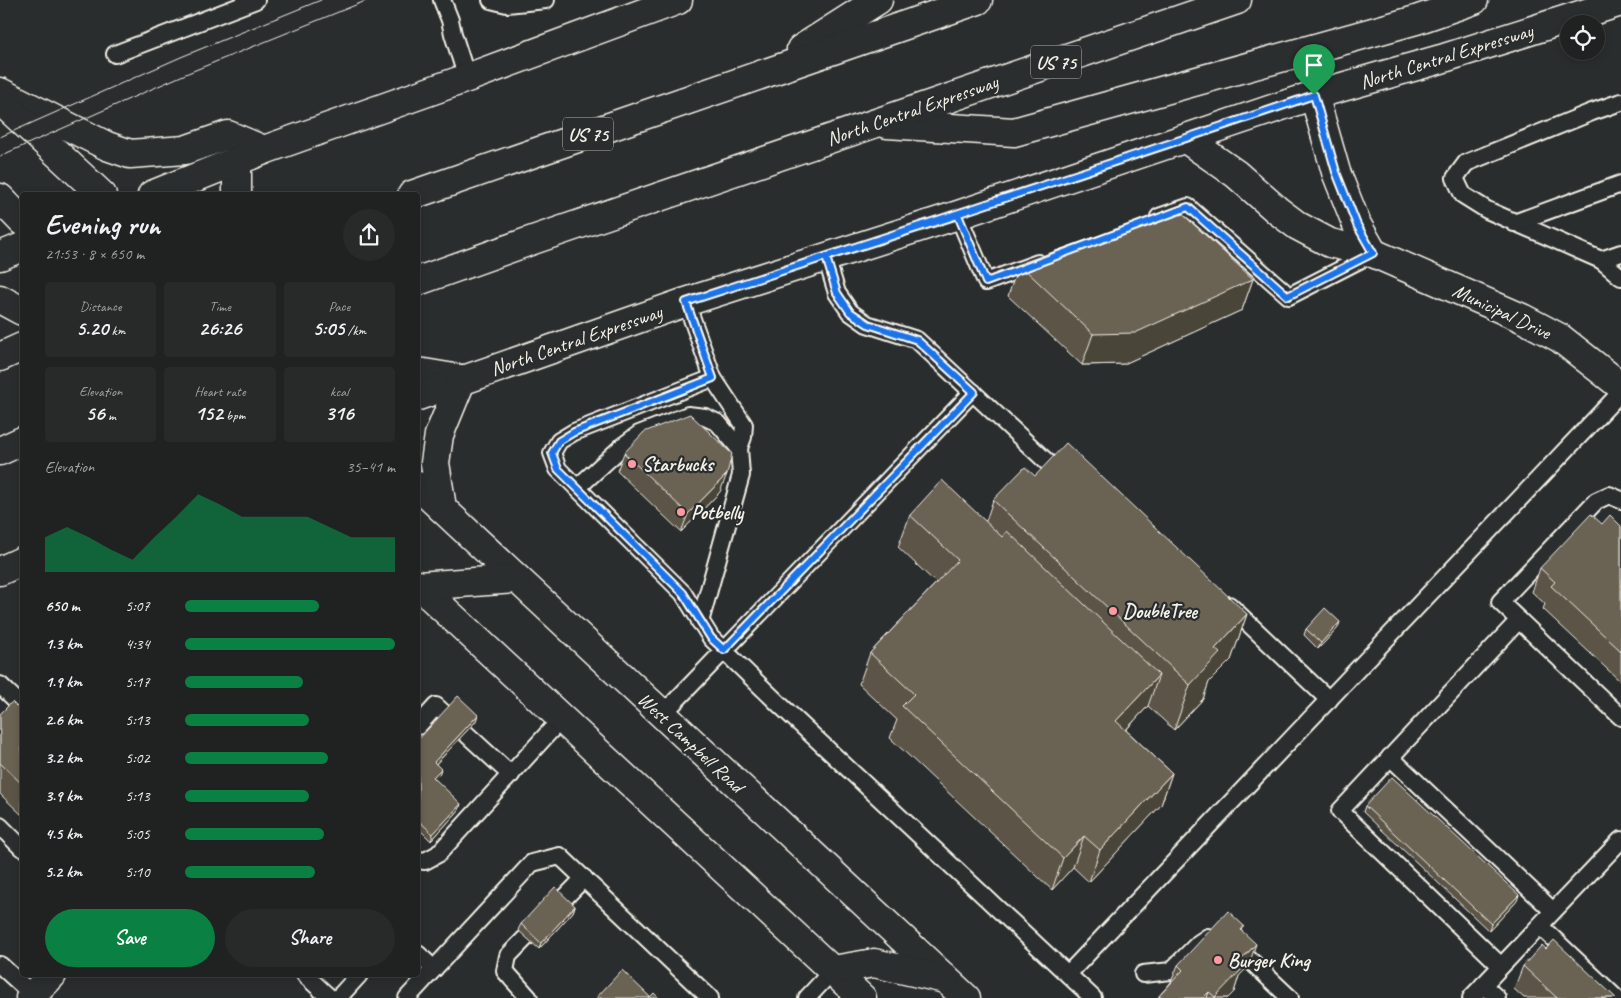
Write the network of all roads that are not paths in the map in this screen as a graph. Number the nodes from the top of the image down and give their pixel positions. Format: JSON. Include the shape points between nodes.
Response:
{"nodes":[{"id":1,"x":256,"y":0,"type":"edge"},
{"id":2,"x":442,"y":0,"type":"edge"},
{"id":3,"x":491,"y":0,"type":"edge"},
{"id":4,"x":546,"y":0,"type":"edge"},
{"id":5,"x":676,"y":0,"type":"edge"},
{"id":6,"x":878,"y":0,"type":"edge"},
{"id":7,"x":978,"y":0,"type":"edge"},
{"id":8,"x":1237,"y":0,"type":"edge"},
{"id":9,"x":1474,"y":0,"type":"edge"},
{"id":10,"x":1621,"y":2,"type":"edge"},
{"id":11,"x":115,"y":54,"type":"dead end"},
{"id":12,"x":764,"y":72,"type":"junction"},
{"id":13,"x":467,"y":78,"type":"junction"},
{"id":14,"x":0,"y":92,"type":"edge"},
{"id":15,"x":1314,"y":95,"type":"junction"},
{"id":16,"x":0,"y":100,"type":"edge"},
{"id":17,"x":1621,"y":102,"type":"edge"},
{"id":18,"x":875,"y":123,"type":"junction"},
{"id":19,"x":1186,"y":139,"type":"junction"},
{"id":20,"x":264,"y":150,"type":"junction"},
{"id":21,"x":237,"y":161,"type":"junction"},
{"id":22,"x":1621,"y":184,"type":"edge"},
{"id":23,"x":99,"y":192,"type":"edge"},
{"id":24,"x":160,"y":192,"type":"edge"},
{"id":25,"x":237,"y":192,"type":"edge"},
{"id":26,"x":420,"y":192,"type":"edge"},
{"id":27,"x":0,"y":198,"type":"edge"},
{"id":28,"x":958,"y":215,"type":"junction"},
{"id":29,"x":20,"y":219,"type":"edge"},
{"id":30,"x":1514,"y":222,"type":"junction"},
{"id":31,"x":1142,"y":224,"type":"edge"},
{"id":32,"x":20,"y":247,"type":"edge"},
{"id":33,"x":1373,"y":253,"type":"junction"},
{"id":34,"x":1621,"y":253,"type":"edge"},
{"id":35,"x":0,"y":256,"type":"edge"},
{"id":36,"x":826,"y":257,"type":"junction"},
{"id":37,"x":1050,"y":258,"type":"edge"},
{"id":38,"x":1601,"y":260,"type":"junction"},
{"id":39,"x":1621,"y":277,"type":"edge"},
{"id":40,"x":420,"y":280,"type":"edge"},
{"id":41,"x":0,"y":299,"type":"edge"},
{"id":42,"x":686,"y":302,"type":"junction"},
{"id":43,"x":20,"y":310,"type":"edge"},
{"id":44,"x":20,"y":348,"type":"edge"},
{"id":45,"x":0,"y":357,"type":"edge"},
{"id":46,"x":420,"y":372,"type":"edge"},
{"id":47,"x":713,"y":378,"type":"junction"},
{"id":48,"x":462,"y":380,"type":"junction"},
{"id":49,"x":1621,"y":386,"type":"edge"},
{"id":50,"x":974,"y":392,"type":"junction"},
{"id":51,"x":1621,"y":392,"type":"edge"},
{"id":52,"x":420,"y":395,"type":"edge"},
{"id":53,"x":20,"y":442,"type":"edge"},
{"id":54,"x":739,"y":448,"type":"junction"},
{"id":55,"x":0,"y":451,"type":"edge"},
{"id":56,"x":420,"y":488,"type":"edge"},
{"id":57,"x":578,"y":488,"type":"junction"},
{"id":58,"x":1078,"y":491,"type":"edge"},
{"id":59,"x":1621,"y":500,"type":"edge"},
{"id":60,"x":442,"y":508,"type":"junction"},
{"id":61,"x":20,"y":562,"type":"edge"},
{"id":62,"x":0,"y":571,"type":"edge"},
{"id":63,"x":517,"y":579,"type":"junction"},
{"id":64,"x":420,"y":586,"type":"edge"},
{"id":65,"x":420,"y":588,"type":"edge"},
{"id":66,"x":1217,"y":594,"type":"edge"},
{"id":67,"x":1519,"y":620,"type":"junction"},
{"id":68,"x":700,"y":622,"type":"junction"},
{"id":69,"x":724,"y":650,"type":"junction"},
{"id":70,"x":0,"y":686,"type":"edge"},
{"id":71,"x":1329,"y":700,"type":"junction"},
{"id":72,"x":20,"y":704,"type":"edge"},
{"id":73,"x":662,"y":715,"type":"junction"},
{"id":74,"x":1621,"y":717,"type":"edge"},
{"id":75,"x":562,"y":718,"type":"junction"},
{"id":76,"x":420,"y":724,"type":"edge"},
{"id":77,"x":1390,"y":757,"type":"junction"},
{"id":78,"x":511,"y":775,"type":"junction"},
{"id":79,"x":4,"y":830,"type":"edge"},
{"id":80,"x":20,"y":838,"type":"edge"},
{"id":81,"x":1621,"y":840,"type":"edge"},
{"id":82,"x":20,"y":846,"type":"edge"},
{"id":83,"x":420,"y":860,"type":"edge"},
{"id":84,"x":584,"y":878,"type":"junction"},
{"id":85,"x":1553,"y":911,"type":"junction"},
{"id":86,"x":1540,"y":926,"type":"junction"},
{"id":87,"x":420,"y":956,"type":"edge"},
{"id":88,"x":0,"y":965,"type":"edge"},
{"id":89,"x":1501,"y":966,"type":"junction"},
{"id":90,"x":434,"y":969,"type":"junction"},
{"id":91,"x":833,"y":970,"type":"junction"},
{"id":92,"x":1068,"y":974,"type":"junction"},
{"id":93,"x":1143,"y":974,"type":"dead end"},
{"id":94,"x":50,"y":977,"type":"edge"},
{"id":95,"x":306,"y":977,"type":"edge"},
{"id":96,"x":357,"y":977,"type":"edge"},
{"id":97,"x":946,"y":979,"type":"junction"},
{"id":98,"x":1483,"y":985,"type":"junction"},
{"id":99,"x":31,"y":997,"type":"edge"},
{"id":100,"x":330,"y":998,"type":"edge"},
{"id":101,"x":338,"y":998,"type":"edge"},
{"id":102,"x":407,"y":998,"type":"edge"},
{"id":103,"x":529,"y":998,"type":"edge"},
{"id":104,"x":710,"y":998,"type":"edge"},
{"id":105,"x":807,"y":998,"type":"edge"},
{"id":106,"x":862,"y":998,"type":"edge"},
{"id":107,"x":966,"y":998,"type":"edge"},
{"id":108,"x":1093,"y":998,"type":"edge"},
{"id":109,"x":1290,"y":998,"type":"edge"},
{"id":110,"x":1471,"y":998,"type":"edge"},
{"id":111,"x":1497,"y":998,"type":"edge"},
{"id":112,"x":1616,"y":998,"type":"edge"}],
"edges":[{"from":1,"to":11,"type":"lane"},
{"from":2,"to":13,"type":"lane"},
{"from":3,"to":4,"type":"lane","via":[[507,4]]},
{"from":5,"to":13,"type":"main road"},
{"from":6,"to":12,"type":"main road"},
{"from":7,"to":12,"type":"main road","number":"US 75"},
{"from":8,"to":18,"type":"main road","name":"North Central Expressway","number":"US 75"},
{"from":9,"to":18,"type":"main road","via":[[1416,20],[1014,132]]},
{"from":10,"to":15,"type":"main road","name":"North Central Expressway"},
{"from":12,"to":26,"type":"main road","number":"US 75"},
{"from":13,"to":20,"type":"main road"},
{"from":14,"to":20,"type":"main road","via":[[107,146],[130,154],[185,150],[228,135]]},
{"from":15,"to":19,"type":"main road","name":"North Central Expressway"},
{"from":15,"to":33,"type":"main road","via":[[1336,172],[1357,225]]},
{"from":16,"to":23,"type":"main road"},
{"from":17,"to":30,"type":"lane","via":[[1466,163],[1455,178],[1463,195]]},
{"from":18,"to":40,"type":"main road","name":"North Central Expressway","number":"US 75"},
{"from":19,"to":28,"type":"main road","name":"North Central Expressway"},
{"from":19,"to":33,"type":"main road","name":"Municipal Drive","via":[[1236,174],[1298,226],[1330,243]]},
{"from":20,"to":21,"type":"main road"},
{"from":21,"to":24,"type":"main road"},
{"from":21,"to":25,"type":"main road"},
{"from":22,"to":30,"type":"lane"},
{"from":27,"to":29,"type":"main road"},
{"from":28,"to":36,"type":"main road","name":"North Central Expressway"},
{"from":28,"to":37,"type":"lane","via":[[986,282]]},
{"from":30,"to":38,"type":"lane"},
{"from":31,"to":33,"type":"lane","via":[[1188,207],[1288,296]]},
{"from":32,"to":35,"type":"main road"},
{"from":33,"to":49,"type":"main road","name":"Municipal Drive","via":[[1514,314],[1560,338]]},
{"from":34,"to":38,"type":"lane"},
{"from":36,"to":42,"type":"main road","name":"North Central Expressway"},
{"from":36,"to":50,"type":"lane","via":[[837,293],[850,312],[868,324],[917,340]]},
{"from":38,"to":39,"type":"lane"},
{"from":41,"to":43,"type":"main road"},
{"from":42,"to":47,"type":"lane"},
{"from":42,"to":48,"type":"main road","name":"North Central Expressway"},
{"from":44,"to":45,"type":"main road"},
{"from":46,"to":48,"type":"main road"},
{"from":47,"to":54,"type":"lane","via":[[744,425]]},
{"from":47,"to":57,"type":"lane","via":[[574,432],[559,441],[552,453],[558,469]]},
{"from":48,"to":52,"type":"main road","name":"North Central Expressway"},
{"from":48,"to":60,"type":"main road","via":[[440,435],[436,463]]},
{"from":50,"to":58,"type":"lane"},
{"from":50,"to":69,"type":"lane"},
{"from":51,"to":71,"type":"lane"},
{"from":53,"to":55,"type":"main road"},
{"from":54,"to":57,"type":"lane","via":[[718,422],[688,415],[639,434]]},
{"from":54,"to":68,"type":"lane","via":[[741,474]]},
{"from":56,"to":60,"type":"main road","name":"West Campbell Road"},
{"from":57,"to":68,"type":"lane","via":[[683,593]]},
{"from":59,"to":67,"type":"lane","via":[[1609,495],[1596,501],[1500,602]]},
{"from":60,"to":63,"type":"main road","name":"West Campbell Road"},
{"from":61,"to":62,"type":"main road"},
{"from":63,"to":64,"type":"main road"},
{"from":63,"to":73,"type":"main road","name":"West Campbell Road"},
{"from":65,"to":75,"type":"main road"},
{"from":66,"to":71,"type":"lane"},
{"from":67,"to":74,"type":"lane"},
{"from":67,"to":77,"type":"lane"},
{"from":68,"to":69,"type":"lane"},
{"from":69,"to":73,"type":"lane"},
{"from":69,"to":92,"type":"lane"},
{"from":70,"to":72,"type":"lane"},
{"from":71,"to":92,"type":"lane"},
{"from":73,"to":97,"type":"main road","name":"West Campbell Road"},
{"from":75,"to":78,"type":"lane"},
{"from":75,"to":91,"type":"main road"},
{"from":76,"to":78,"type":"lane","via":[[436,706]]},
{"from":77,"to":85,"type":"lane"},
{"from":77,"to":89,"type":"lane","via":[[1340,811]]},
{"from":78,"to":83,"type":"lane","via":[[438,854]]},
{"from":79,"to":80,"type":"lane"},
{"from":79,"to":82,"type":"lane"},
{"from":81,"to":85,"type":"lane"},
{"from":84,"to":90,"type":"lane","via":[[560,856],[532,863]]},
{"from":84,"to":103,"type":"lane","via":[[508,956],[505,971]]},
{"from":84,"to":104,"type":"lane"},
{"from":85,"to":86,"type":"lane"},
{"from":86,"to":89,"type":"lane"},
{"from":86,"to":112,"type":"lane"},
{"from":87,"to":90,"type":"lane"},
{"from":88,"to":99,"type":"lane"},
{"from":89,"to":98,"type":"lane"},
{"from":90,"to":102,"type":"lane"},
{"from":91,"to":97,"type":"main road","via":[[874,963]]},
{"from":91,"to":105,"type":"lane"},
{"from":91,"to":106,"type":"main road"},
{"from":92,"to":108,"type":"lane"},
{"from":93,"to":109,"type":"lane","via":[[1172,971],[1199,943],[1217,930]]},
{"from":94,"to":99,"type":"main road"},
{"from":95,"to":100,"type":"lane"},
{"from":96,"to":101,"type":"lane"},
{"from":97,"to":107,"type":"main road","name":"West Campbell Road"},
{"from":98,"to":110,"type":"lane"},
{"from":98,"to":111,"type":"lane"}]}
